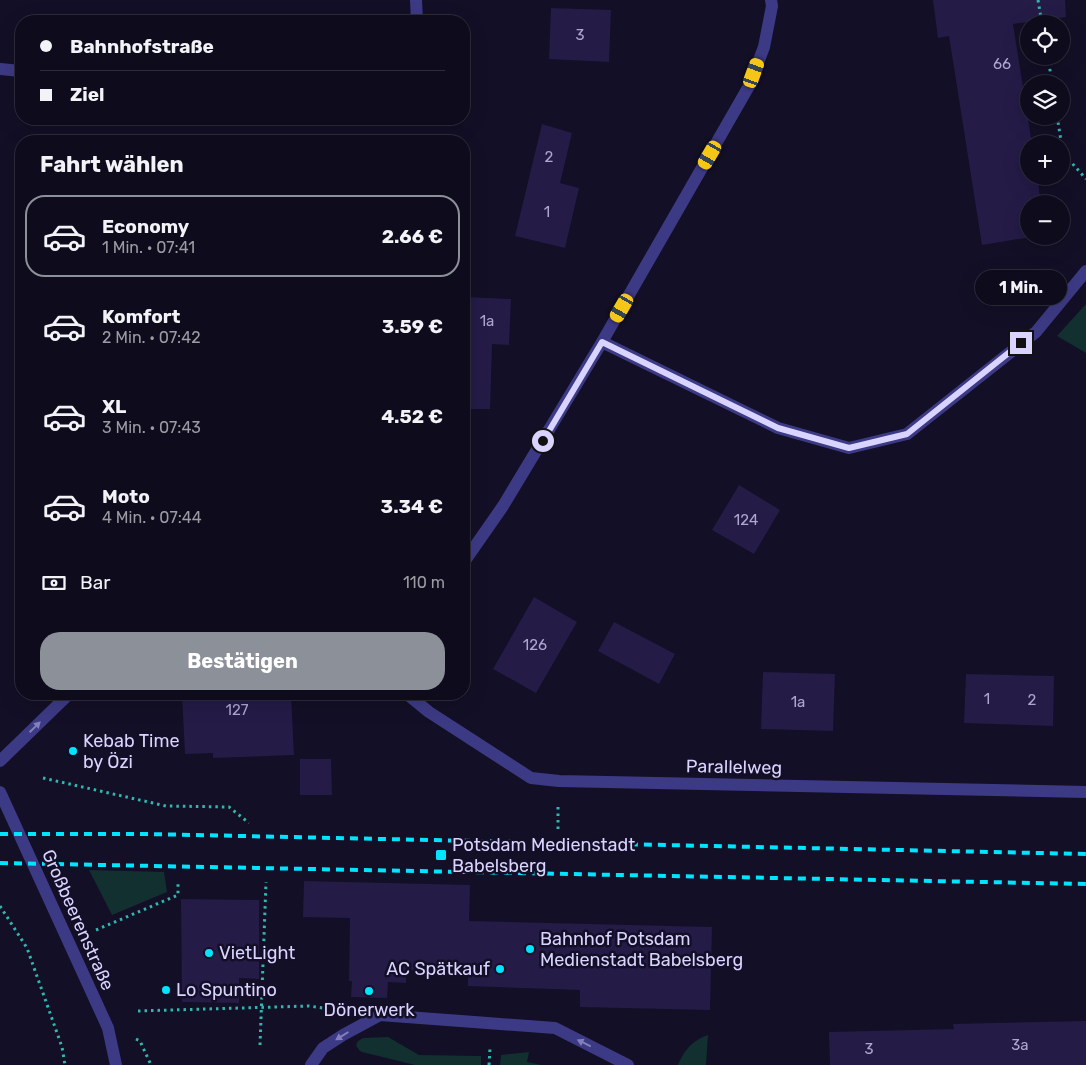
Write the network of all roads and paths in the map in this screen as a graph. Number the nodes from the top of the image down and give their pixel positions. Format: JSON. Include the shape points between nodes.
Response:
{"nodes":[{"id":1,"x":416,"y":0,"type":"edge"},
{"id":2,"x":771,"y":0,"type":"edge"},
{"id":3,"x":1038,"y":0,"type":"edge"},
{"id":4,"x":417,"y":15,"type":"edge"},
{"id":5,"x":1040,"y":15,"type":"edge"},
{"id":6,"x":0,"y":69,"type":"edge"},
{"id":7,"x":15,"y":70,"type":"edge"},
{"id":8,"x":1058,"y":125,"type":"edge"},
{"id":9,"x":1086,"y":178,"type":"edge"},
{"id":10,"x":1086,"y":271,"type":"edge"},
{"id":11,"x":602,"y":342,"type":"junction"},
{"id":12,"x":470,"y":554,"type":"edge"},
{"id":13,"x":64,"y":700,"type":"edge"},
{"id":14,"x":414,"y":700,"type":"edge"},
{"id":15,"x":0,"y":761,"type":"edge"},
{"id":16,"x":43,"y":778,"type":"dead end"},
{"id":17,"x":0,"y":792,"type":"edge"},
{"id":18,"x":1086,"y":792,"type":"edge"},
{"id":19,"x":249,"y":823,"type":"dead end"},
{"id":20,"x":178,"y":881,"type":"dead end"},
{"id":21,"x":266,"y":882,"type":"dead end"},
{"id":22,"x":0,"y":906,"type":"edge"},
{"id":23,"x":96,"y":930,"type":"dead end"},
{"id":24,"x":261,"y":1007,"type":"junction"},
{"id":25,"x":138,"y":1011,"type":"dead end"},
{"id":26,"x":380,"y":1015,"type":"junction"},
{"id":27,"x":140,"y":1041,"type":"dead end"},
{"id":28,"x":260,"y":1045,"type":"dead end"},
{"id":29,"x":65,"y":1065,"type":"edge"},
{"id":30,"x":116,"y":1065,"type":"edge"},
{"id":31,"x":151,"y":1065,"type":"edge"},
{"id":32,"x":311,"y":1065,"type":"edge"},
{"id":33,"x":628,"y":1065,"type":"edge"}],
"edges":[{"from":1,"to":4,"type":"street"},
{"from":2,"to":11,"type":"street","via":[[764,47],[749,86]]},
{"from":3,"to":5,"type":"path"},
{"from":6,"to":7,"type":"street"},
{"from":8,"to":9,"type":"path","via":[[1063,153]]},
{"from":10,"to":11,"type":"street","via":[[1036,332],[907,434],[849,448],[778,428]]},
{"from":11,"to":12,"type":"street","via":[[504,506]]},
{"from":15,"to":13,"type":"street","one_way":true},
{"from":14,"to":18,"type":"street","name":"Parallelweg","via":[[531,778]]},
{"from":16,"to":19,"type":"path","via":[[166,806],[229,807]]},
{"from":17,"to":30,"type":"street","name":"Großbeerenstraße","via":[[108,1028]]},
{"from":20,"to":23,"type":"path","via":[[178,895]]},
{"from":21,"to":24,"type":"path"},
{"from":22,"to":29,"type":"path","via":[[28,948],[62,1047]]},
{"from":24,"to":25,"type":"path"},
{"from":24,"to":26,"type":"path","via":[[308,1006]]},
{"from":24,"to":28,"type":"path"},
{"from":26,"to":32,"type":"street","one_way":true,"via":[[323,1048]]},
{"from":33,"to":26,"type":"street","one_way":true,"via":[[554,1028]]},
{"from":27,"to":31,"type":"path"}]}
